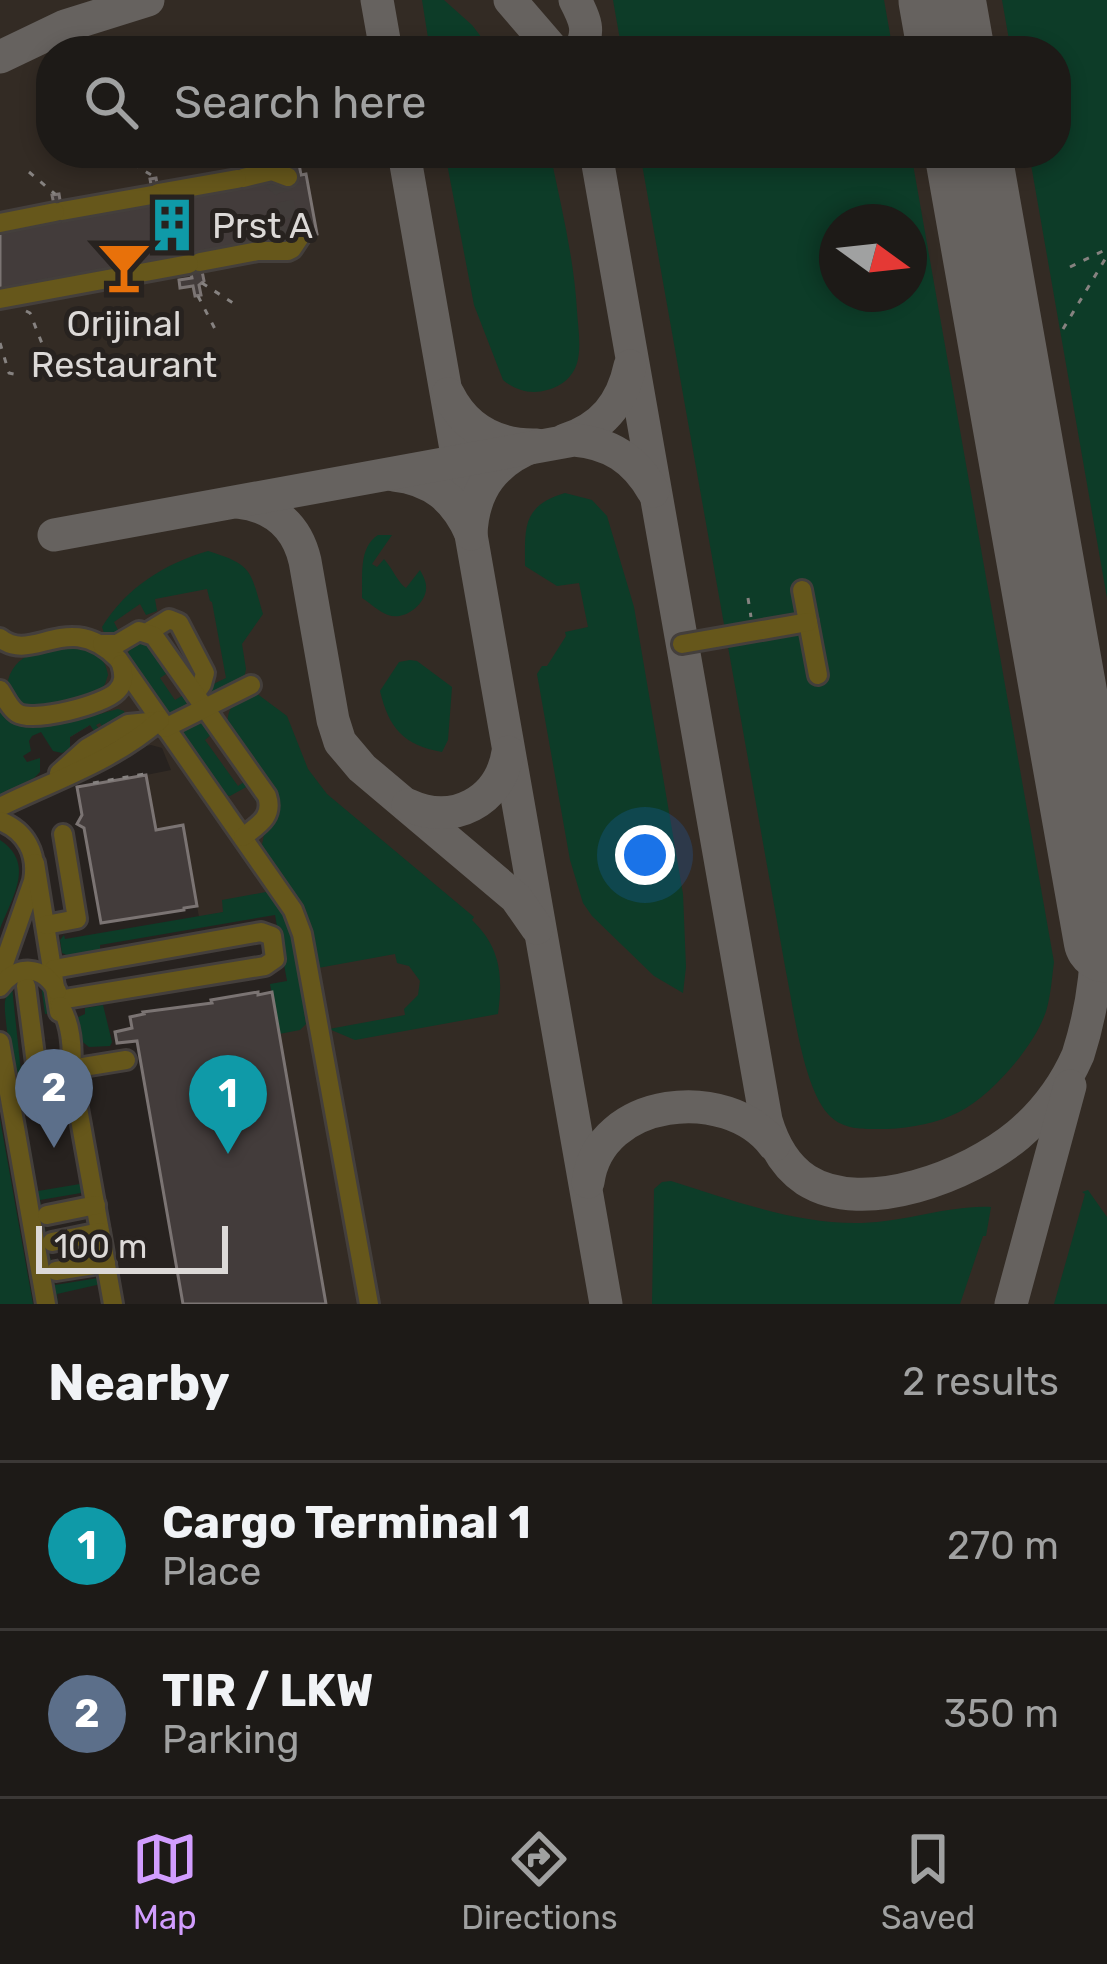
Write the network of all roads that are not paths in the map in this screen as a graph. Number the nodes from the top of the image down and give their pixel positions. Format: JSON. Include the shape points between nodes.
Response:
{"nodes":[{"id":1,"x":254,"y":176,"type":"road end"},
{"id":2,"x":0,"y":223,"type":"edge"},
{"id":3,"x":290,"y":239,"type":"dead end"},
{"id":4,"x":0,"y":299,"type":"edge"},
{"id":5,"x":802,"y":590,"type":"dead end"},
{"id":6,"x":808,"y":622,"type":"junction"},
{"id":7,"x":151,"y":634,"type":"junction"},
{"id":8,"x":0,"y":638,"type":"edge"},
{"id":9,"x":102,"y":644,"type":"junction"},
{"id":10,"x":682,"y":644,"type":"dead end"},
{"id":11,"x":118,"y":659,"type":"junction"},
{"id":12,"x":818,"y":675,"type":"dead end"},
{"id":13,"x":250,"y":685,"type":"dead end"},
{"id":14,"x":0,"y":690,"type":"edge"},
{"id":15,"x":200,"y":700,"type":"junction"},
{"id":16,"x":82,"y":707,"type":"junction"},
{"id":17,"x":163,"y":724,"type":"junction"},
{"id":18,"x":0,"y":808,"type":"edge"},
{"id":19,"x":0,"y":821,"type":"edge"},
{"id":20,"x":63,"y":835,"type":"dead end"},
{"id":21,"x":243,"y":837,"type":"junction"},
{"id":22,"x":35,"y":862,"type":"junction"},
{"id":23,"x":46,"y":925,"type":"junction"},
{"id":24,"x":99,"y":960,"type":"junction"},
{"id":25,"x":54,"y":969,"type":"junction"},
{"id":26,"x":0,"y":975,"type":"edge"},
{"id":27,"x":26,"y":986,"type":"dead end"},
{"id":28,"x":0,"y":987,"type":"edge"},
{"id":29,"x":105,"y":994,"type":"junction"},
{"id":30,"x":59,"y":1000,"type":"junction"},
{"id":31,"x":0,"y":1042,"type":"edge"},
{"id":32,"x":126,"y":1060,"type":"dead end"},
{"id":33,"x":72,"y":1073,"type":"junction"},
{"id":34,"x":96,"y":1205,"type":"junction"},
{"id":35,"x":46,"y":1215,"type":"dead end"},
{"id":36,"x":100,"y":1232,"type":"junction"},
{"id":37,"x":52,"y":1242,"type":"dead end"},
{"id":38,"x":106,"y":1263,"type":"junction"},
{"id":39,"x":56,"y":1271,"type":"dead end"},
{"id":40,"x":46,"y":1304,"type":"edge"},
{"id":41,"x":112,"y":1304,"type":"edge"},
{"id":42,"x":369,"y":1304,"type":"edge"}],
"edges":[{"from":1,"to":2,"type":"lane","via":[[58,206]]},
{"from":3,"to":4,"type":"lane"},
{"from":5,"to":6,"type":"lane"},
{"from":6,"to":10,"type":"lane"},
{"from":6,"to":12,"type":"lane"},
{"from":7,"to":9,"type":"lane"},
{"from":7,"to":15,"type":"lane"},
{"from":7,"to":15,"type":"lane","via":[[169,619],[179,623],[205,673]]},
{"from":8,"to":9,"type":"lane","via":[[15,646],[71,636]]},
{"from":9,"to":11,"type":"lane"},
{"from":11,"to":16,"type":"lane","via":[[118,690]]},
{"from":11,"to":17,"type":"lane"},
{"from":13,"to":15,"type":"lane"},
{"from":14,"to":16,"type":"lane","via":[[22,715]]},
{"from":15,"to":17,"type":"lane"},
{"from":15,"to":21,"type":"lane","via":[[269,801],[266,818]]},
{"from":16,"to":17,"type":"lane","via":[[133,706]]},
{"from":17,"to":18,"type":"lane"},
{"from":17,"to":21,"type":"lane"},
{"from":19,"to":22,"type":"lane","via":[[22,835]]},
{"from":20,"to":23,"type":"lane","via":[[77,919]]},
{"from":21,"to":42,"type":"lane","via":[[302,934]]},
{"from":22,"to":23,"type":"lane"},
{"from":22,"to":26,"type":"lane"},
{"from":23,"to":25,"type":"lane"},
{"from":24,"to":25,"type":"lane"},
{"from":24,"to":29,"type":"lane","via":[[90,984]]},
{"from":24,"to":29,"type":"lane","via":[[261,932],[274,941],[275,959],[266,966]]},
{"from":25,"to":30,"type":"lane"},
{"from":27,"to":33,"type":"lane","via":[[38,1079]]},
{"from":28,"to":30,"type":"lane","via":[[13,973],[32,970],[48,977]]},
{"from":29,"to":30,"type":"lane"},
{"from":30,"to":33,"type":"lane"},
{"from":31,"to":40,"type":"lane"},
{"from":32,"to":33,"type":"lane"},
{"from":33,"to":34,"type":"lane"},
{"from":34,"to":35,"type":"lane"},
{"from":34,"to":36,"type":"lane"},
{"from":36,"to":37,"type":"lane"},
{"from":36,"to":38,"type":"lane"},
{"from":38,"to":39,"type":"lane"},
{"from":38,"to":41,"type":"lane"}]}
